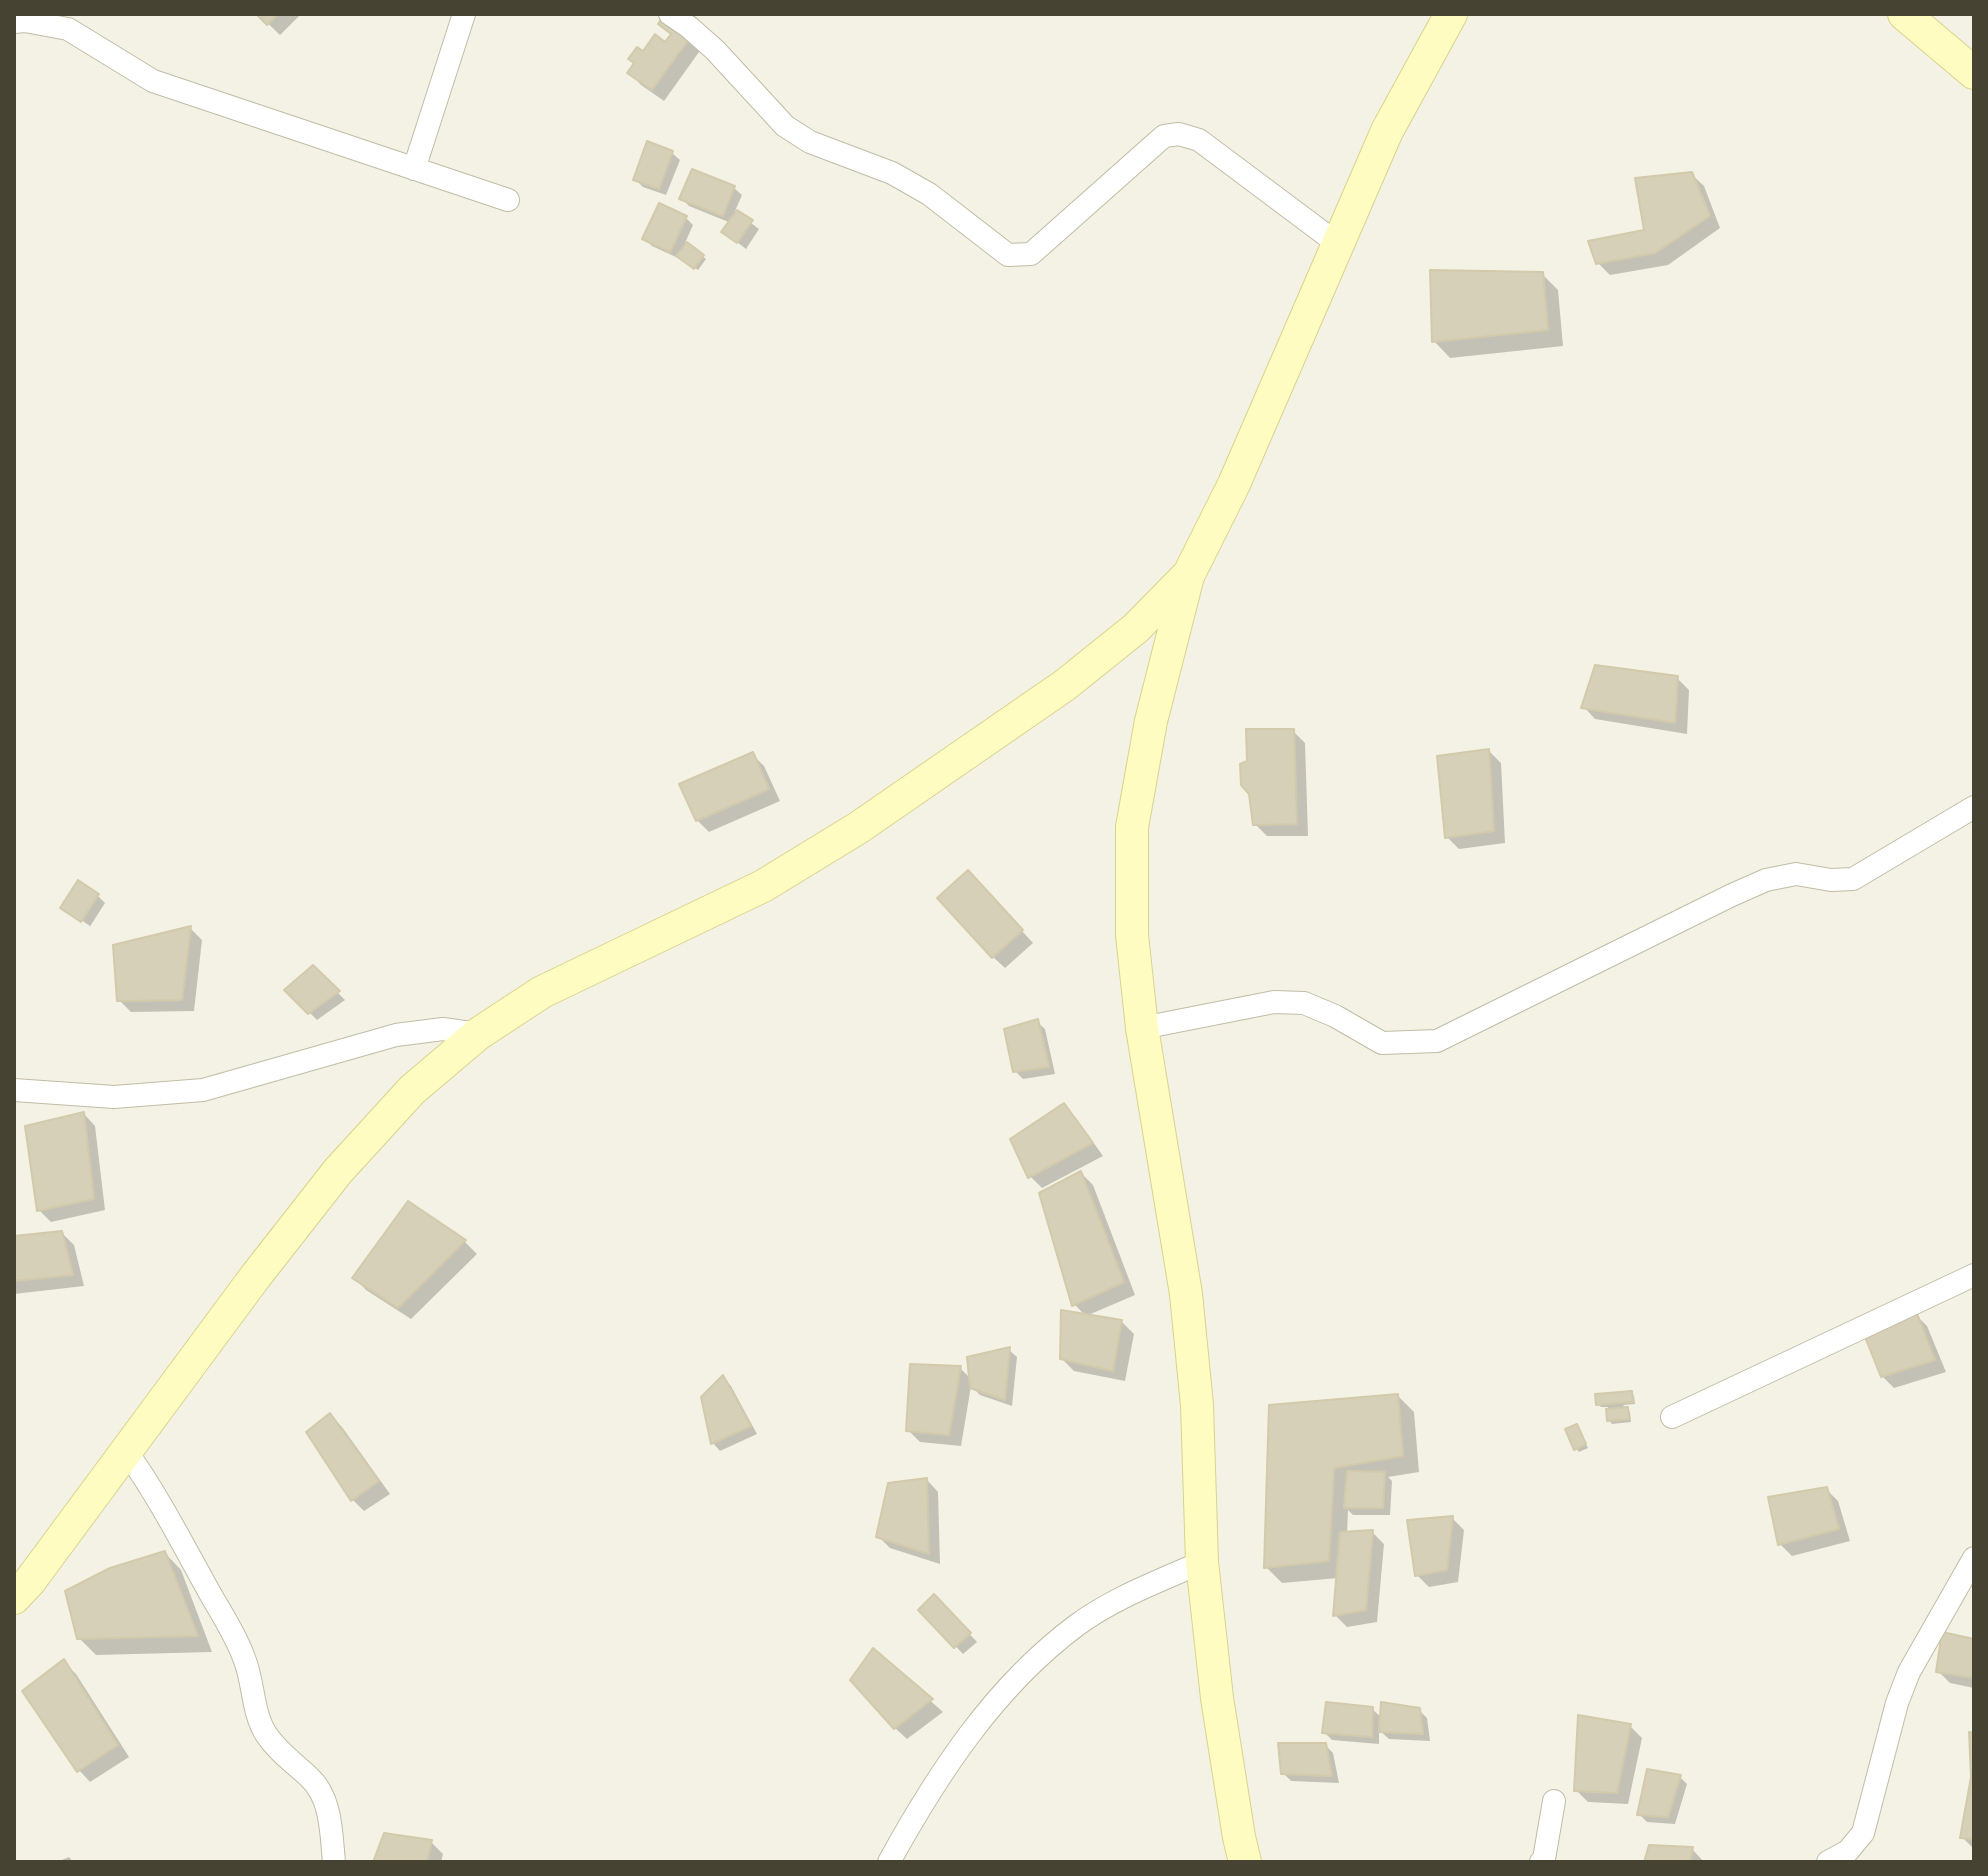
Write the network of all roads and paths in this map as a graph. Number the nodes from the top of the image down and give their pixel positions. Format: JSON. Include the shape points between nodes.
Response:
{"nodes":[{"id":1,"x":464,"y":14,"type":"edge"},
{"id":2,"x":670,"y":14,"type":"edge"},
{"id":3,"x":1451,"y":14,"type":"edge"},
{"id":4,"x":1904,"y":14,"type":"edge"},
{"id":5,"x":14,"y":22,"type":"edge"},
{"id":6,"x":1974,"y":73,"type":"edge"},
{"id":7,"x":414,"y":169,"type":"junction"},
{"id":8,"x":508,"y":200,"type":"dead end"},
{"id":9,"x":1338,"y":244,"type":"junction"},
{"id":10,"x":1189,"y":574,"type":"junction"},
{"id":11,"x":1974,"y":807,"type":"edge"},
{"id":12,"x":1142,"y":1028,"type":"junction"},
{"id":13,"x":478,"y":1034,"type":"junction"},
{"id":14,"x":14,"y":1090,"type":"edge"},
{"id":15,"x":1974,"y":1275,"type":"edge"},
{"id":16,"x":1672,"y":1417,"type":"dead end"},
{"id":17,"x":126,"y":1451,"type":"junction"},
{"id":18,"x":1974,"y":1558,"type":"edge"},
{"id":19,"x":1202,"y":1562,"type":"junction"},
{"id":20,"x":14,"y":1598,"type":"edge"},
{"id":21,"x":1554,"y":1801,"type":"dead end"},
{"id":22,"x":334,"y":1862,"type":"edge"},
{"id":23,"x":889,"y":1862,"type":"edge"},
{"id":24,"x":1245,"y":1862,"type":"edge"},
{"id":25,"x":1541,"y":1862,"type":"edge"},
{"id":26,"x":1828,"y":1862,"type":"edge"}],
"edges":[{"from":1,"to":7,"type":"street"},
{"from":2,"to":9,"type":"street","via":[[715,50],[785,126],[929,194],[1008,255],[1031,254],[1164,136],[1179,134],[1199,140]]},
{"from":3,"to":9,"type":"street","via":[[1387,131]]},
{"from":4,"to":6,"type":"street"},
{"from":5,"to":7,"type":"street","via":[[68,29],[153,81]]},
{"from":7,"to":8,"type":"street"},
{"from":9,"to":10,"type":"street"},
{"from":10,"to":12,"type":"street","via":[[1151,721],[1132,827],[1132,935]]},
{"from":10,"to":13,"type":"street","via":[[1136,628],[1065,685],[858,828],[763,886],[542,992]]},
{"from":11,"to":12,"type":"street","via":[[1853,879],[1796,874],[1766,880],[1437,1041],[1382,1043],[1304,1003],[1274,1002]]},
{"from":12,"to":19,"type":"street","via":[[1186,1294],[1197,1405]]},
{"from":13,"to":14,"type":"street","via":[[443,1029],[396,1035],[203,1090],[114,1097]]},
{"from":13,"to":17,"type":"street","via":[[412,1090],[338,1171]]},
{"from":15,"to":16,"type":"street"},
{"from":17,"to":20,"type":"street"},
{"from":17,"to":22,"type":"street","via":[[150,1484],[244,1657],[265,1732],[322,1793]]},
{"from":18,"to":26,"type":"street","via":[[1909,1672],[1863,1833],[1848,1851]]},
{"from":19,"to":23,"type":"street","via":[[1129,1594],[1079,1624],[1033,1661],[969,1734]]},
{"from":19,"to":24,"type":"street","via":[[1217,1698]]},
{"from":21,"to":25,"type":"street"}]}
